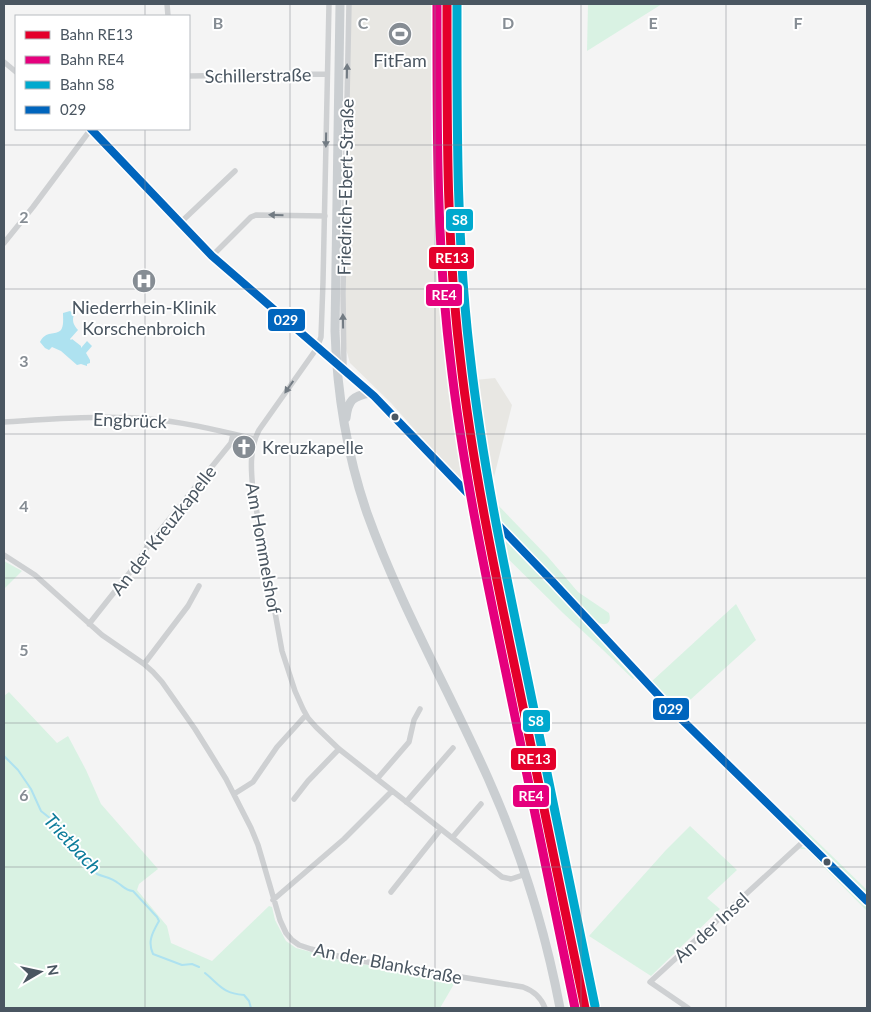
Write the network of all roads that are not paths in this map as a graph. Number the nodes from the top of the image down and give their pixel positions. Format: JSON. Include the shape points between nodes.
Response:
{"nodes":[{"id":1,"x":329,"y":4,"type":"edge"},
{"id":2,"x":340,"y":4,"type":"edge"},
{"id":3,"x":349,"y":4,"type":"edge"},
{"id":4,"x":4,"y":62,"type":"edge"},
{"id":5,"x":15,"y":71,"type":"edge"},
{"id":6,"x":328,"y":74,"type":"junction"},
{"id":7,"x":190,"y":76,"type":"edge"},
{"id":8,"x":90,"y":130,"type":"edge"},
{"id":9,"x":92,"y":130,"type":"edge"},
{"id":10,"x":235,"y":171,"type":"dead end"},
{"id":11,"x":325,"y":216,"type":"junction"},
{"id":12,"x":180,"y":223,"type":"junction"},
{"id":13,"x":4,"y":243,"type":"edge"},
{"id":14,"x":212,"y":256,"type":"junction"},
{"id":15,"x":317,"y":348,"type":"junction"},
{"id":16,"x":336,"y":363,"type":"junction"},
{"id":17,"x":344,"y":370,"type":"junction"},
{"id":18,"x":370,"y":393,"type":"junction"},
{"id":19,"x":4,"y":422,"type":"edge"},
{"id":20,"x":345,"y":428,"type":"junction"},
{"id":21,"x":233,"y":434,"type":"junction"},
{"id":22,"x":255,"y":439,"type":"junction"},
{"id":23,"x":468,"y":493,"type":"tunnel mouth"},
{"id":24,"x":493,"y":519,"type":"tunnel mouth"},
{"id":25,"x":4,"y":555,"type":"edge"},
{"id":26,"x":199,"y":586,"type":"dead end"},
{"id":27,"x":89,"y":624,"type":"junction"},
{"id":28,"x":144,"y":664,"type":"junction"},
{"id":29,"x":420,"y":709,"type":"dead end"},
{"id":30,"x":306,"y":715,"type":"junction"},
{"id":31,"x":453,"y":748,"type":"dead end"},
{"id":32,"x":339,"y":749,"type":"junction"},
{"id":33,"x":377,"y":779,"type":"junction"},
{"id":34,"x":392,"y":791,"type":"junction"},
{"id":35,"x":234,"y":794,"type":"junction"},
{"id":36,"x":294,"y":798,"type":"dead end"},
{"id":37,"x":406,"y":802,"type":"junction"},
{"id":38,"x":481,"y":804,"type":"dead end"},
{"id":39,"x":441,"y":829,"type":"junction"},
{"id":40,"x":452,"y":838,"type":"junction"},
{"id":41,"x":805,"y":840,"type":"junction"},
{"id":42,"x":526,"y":874,"type":"junction"},
{"id":43,"x":391,"y":892,"type":"dead end"},
{"id":44,"x":274,"y":900,"type":"junction"},
{"id":45,"x":867,"y":901,"type":"edge"},
{"id":46,"x":544,"y":1008,"type":"edge"},
{"id":47,"x":560,"y":1008,"type":"edge"},
{"id":48,"x":688,"y":1008,"type":"edge"}],
"edges":[{"from":1,"to":6,"type":"street","name":"Friedrich-Ebert-Straße"},
{"from":2,"to":16,"type":"main road","via":[[334,296]]},
{"from":17,"to":3,"type":"street","name":"Friedrich-Ebert-Straße","one_way":true},
{"from":4,"to":5,"type":"street"},
{"from":6,"to":7,"type":"street","name":"Schillerstraße"},
{"from":6,"to":11,"type":"street","name":"Friedrich-Ebert-Straße","one_way":true},
{"from":8,"to":13,"type":"street"},
{"from":9,"to":12,"type":"street"},
{"from":10,"to":12,"type":"street"},
{"from":11,"to":14,"type":"street","one_way":true,"via":[[253,216]]},
{"from":11,"to":15,"type":"street","name":"Friedrich-Ebert-Straße","via":[[321,336]]},
{"from":12,"to":14,"type":"street"},
{"from":14,"to":15,"type":"street"},
{"from":15,"to":16,"type":"street"},
{"from":15,"to":22,"type":"street","name":"Am Hommelshof","one_way":true},
{"from":16,"to":17,"type":"street"},
{"from":16,"to":20,"type":"main road"},
{"from":17,"to":18,"type":"street"},
{"from":18,"to":20,"type":"main road","via":[[354,397],[351,401]]},
{"from":18,"to":23,"type":"street"},
{"from":19,"to":21,"type":"street","name":"Engbrück","via":[[143,418]]},
{"from":20,"to":42,"type":"main road","via":[[362,498],[384,557],[488,778]]},
{"from":21,"to":22,"type":"street","name":"Engbrück"},
{"from":21,"to":27,"type":"street","name":"An der Kreuzkapelle","via":[[231,442]]},
{"from":22,"to":30,"type":"street","name":"Am Hommelshof","via":[[251,472],[261,537],[284,659]]},
{"from":24,"to":41,"type":"street","via":[[661,698]]},
{"from":25,"to":27,"type":"street","name":"An der Blankstraße","via":[[35,575]]},
{"from":26,"to":28,"type":"street","via":[[188,606]]},
{"from":27,"to":28,"type":"street","name":"An der Blankstraße"},
{"from":28,"to":35,"type":"street","name":"An der Blankstraße","via":[[157,676],[188,719]]},
{"from":29,"to":33,"type":"street","via":[[409,742]]},
{"from":30,"to":32,"type":"street","name":"Am Hommelshof"},
{"from":30,"to":35,"type":"street","via":[[277,747],[253,782]]},
{"from":31,"to":37,"type":"street"},
{"from":32,"to":33,"type":"street","name":"Am Hommelshof"},
{"from":32,"to":36,"type":"street"},
{"from":33,"to":34,"type":"street","name":"Am Hommelshof"},
{"from":34,"to":37,"type":"street","name":"Am Hommelshof"},
{"from":34,"to":44,"type":"street","via":[[344,839]]},
{"from":35,"to":44,"type":"street","name":"An der Blankstraße","via":[[255,836]]},
{"from":37,"to":39,"type":"street","name":"Am Hommelshof"},
{"from":38,"to":40,"type":"street"},
{"from":39,"to":40,"type":"street","name":"Am Hommelshof"},
{"from":39,"to":43,"type":"street"},
{"from":40,"to":42,"type":"street","name":"Am Hommelshof","via":[[503,878]]},
{"from":41,"to":45,"type":"street"},
{"from":41,"to":48,"type":"street","name":"An der Insel","via":[[650,982]]},
{"from":42,"to":47,"type":"main road","via":[[546,942]]},
{"from":44,"to":46,"type":"street","name":"An der Blankstraße","via":[[286,933],[303,946],[349,959],[519,986],[534,993]]}]}
